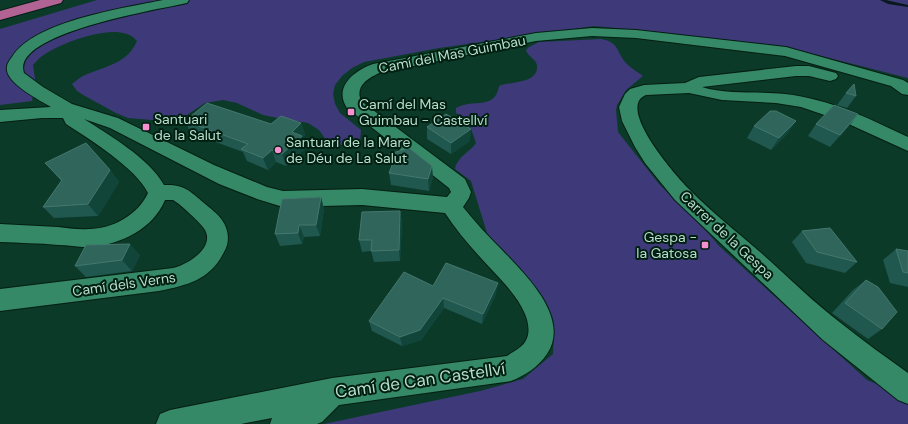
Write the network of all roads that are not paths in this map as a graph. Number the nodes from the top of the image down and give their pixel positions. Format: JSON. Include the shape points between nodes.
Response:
{"nodes":[{"id":1,"x":21,"y":0,"type":"edge"},
{"id":2,"x":56,"y":0,"type":"edge"},
{"id":3,"x":182,"y":0,"type":"edge"},
{"id":4,"x":0,"y":6,"type":"edge"},
{"id":5,"x":0,"y":16,"type":"edge"},
{"id":6,"x":692,"y":88,"type":"junction"},
{"id":7,"x":908,"y":90,"type":"edge"},
{"id":8,"x":908,"y":95,"type":"edge"},
{"id":9,"x":71,"y":110,"type":"junction"},
{"id":10,"x":0,"y":116,"type":"edge"},
{"id":11,"x":908,"y":145,"type":"edge"},
{"id":12,"x":158,"y":193,"type":"junction"},
{"id":13,"x":450,"y":204,"type":"junction"},
{"id":14,"x":0,"y":233,"type":"edge"},
{"id":15,"x":0,"y":300,"type":"edge"},
{"id":16,"x":908,"y":390,"type":"edge"},
{"id":17,"x":332,"y":392,"type":"junction"},
{"id":18,"x":170,"y":424,"type":"edge"},
{"id":19,"x":284,"y":424,"type":"edge"}],
"edges":[{"from":1,"to":4,"type":"highway"},
{"from":2,"to":5,"type":"highway"},
{"from":3,"to":9,"type":"street","via":[[72,25],[39,39],[23,52],[14,66],[19,77]]},
{"from":6,"to":8,"type":"street","via":[[699,82],[802,70],[835,76],[897,95]]},
{"from":6,"to":11,"type":"street","via":[[706,94],[785,98],[812,104],[841,114]]},
{"from":6,"to":16,"type":"street","name":"Carrer de la Gespa","via":[[644,90],[630,98],[628,107],[631,121],[652,158],[682,195],[832,332]]},
{"from":7,"to":13,"type":"street","name":"Camí del Mas Guimbau","via":[[897,83],[786,52],[664,37],[592,32],[536,37],[396,63],[365,72],[353,85],[350,99],[353,104],[456,181],[461,189],[461,195]]},
{"from":9,"to":10,"type":"street"},
{"from":9,"to":12,"type":"street","via":[[72,120],[107,142],[153,182]]},
{"from":9,"to":13,"type":"street","via":[[100,117],[236,183],[270,196],[298,200],[362,197]]},
{"from":12,"to":14,"type":"street","via":[[153,205],[143,216],[128,227],[110,235],[81,238]]},
{"from":12,"to":15,"type":"street","name":"Camí dels Verns","via":[[181,194],[218,232],[216,247],[196,269],[176,278],[159,281]]},
{"from":13,"to":17,"type":"street","name":"Camí de Can Castellví","via":[[460,220],[525,290],[542,324],[541,337],[536,348],[530,357],[511,368]]},
{"from":17,"to":18,"type":"street","name":"Camí de Can Castellví"},
{"from":17,"to":19,"type":"street","via":[[312,412]]}]}
